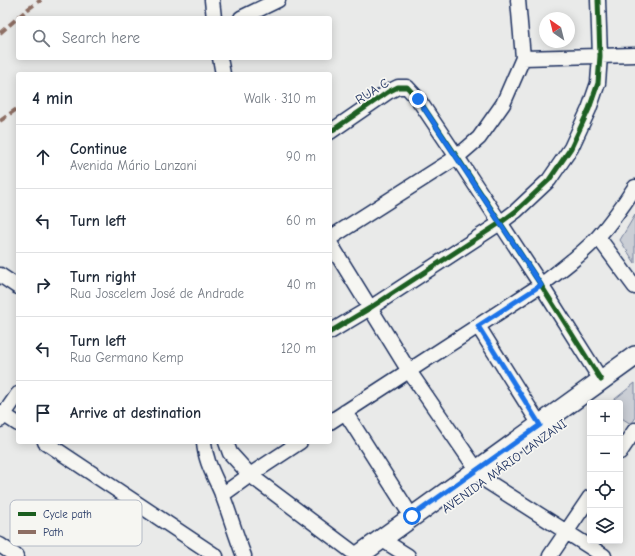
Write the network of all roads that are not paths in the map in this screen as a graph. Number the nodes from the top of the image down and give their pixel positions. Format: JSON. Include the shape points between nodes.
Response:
{"nodes":[{"id":1,"x":212,"y":0,"type":"edge"},
{"id":2,"x":278,"y":0,"type":"edge"},
{"id":3,"x":518,"y":0,"type":"edge"},
{"id":4,"x":598,"y":0,"type":"edge"},
{"id":5,"x":214,"y":16,"type":"edge"},
{"id":6,"x":245,"y":16,"type":"edge"},
{"id":7,"x":635,"y":55,"type":"edge"},
{"id":8,"x":600,"y":56,"type":"junction"},
{"id":9,"x":523,"y":58,"type":"junction"},
{"id":10,"x":220,"y":60,"type":"edge"},
{"id":11,"x":223,"y":72,"type":"edge"},
{"id":12,"x":332,"y":131,"type":"edge"},
{"id":13,"x":457,"y":157,"type":"junction"},
{"id":14,"x":635,"y":187,"type":"edge"},
{"id":15,"x":500,"y":223,"type":"junction"},
{"id":16,"x":332,"y":237,"type":"edge"},
{"id":17,"x":598,"y":237,"type":"junction"},
{"id":18,"x":332,"y":246,"type":"edge"},
{"id":19,"x":0,"y":275,"type":"edge"},
{"id":20,"x":541,"y":285,"type":"junction"},
{"id":21,"x":16,"y":286,"type":"edge"},
{"id":22,"x":635,"y":287,"type":"edge"},
{"id":23,"x":370,"y":308,"type":"junction"},
{"id":24,"x":478,"y":326,"type":"junction"},
{"id":25,"x":332,"y":331,"type":"edge"},
{"id":26,"x":635,"y":356,"type":"edge"},
{"id":27,"x":409,"y":371,"type":"junction"},
{"id":28,"x":635,"y":372,"type":"edge"},
{"id":29,"x":601,"y":380,"type":"junction"},
{"id":30,"x":16,"y":397,"type":"edge"},
{"id":31,"x":596,"y":400,"type":"edge"},
{"id":32,"x":587,"y":407,"type":"edge"},
{"id":33,"x":345,"y":412,"type":"junction"},
{"id":34,"x":1,"y":416,"type":"edge"},
{"id":35,"x":332,"y":421,"type":"edge"},
{"id":36,"x":16,"y":423,"type":"edge"},
{"id":37,"x":540,"y":425,"type":"junction"},
{"id":38,"x":635,"y":430,"type":"edge"},
{"id":39,"x":48,"y":444,"type":"edge"},
{"id":40,"x":204,"y":444,"type":"edge"},
{"id":41,"x":297,"y":444,"type":"edge"},
{"id":42,"x":228,"y":448,"type":"edge"},
{"id":43,"x":623,"y":448,"type":"edge"},
{"id":44,"x":210,"y":466,"type":"junction"},
{"id":45,"x":250,"y":475,"type":"junction"},
{"id":46,"x":481,"y":475,"type":"junction"},
{"id":47,"x":222,"y":494,"type":"junction"},
{"id":48,"x":132,"y":500,"type":"edge"},
{"id":49,"x":587,"y":501,"type":"edge"},
{"id":50,"x":142,"y":507,"type":"edge"},
{"id":51,"x":412,"y":516,"type":"junction"},
{"id":52,"x":566,"y":532,"type":"junction"},
{"id":53,"x":0,"y":545,"type":"edge"},
{"id":54,"x":391,"y":549,"type":"edge"},
{"id":55,"x":16,"y":556,"type":"edge"},
{"id":56,"x":216,"y":556,"type":"edge"},
{"id":57,"x":244,"y":556,"type":"edge"},
{"id":58,"x":358,"y":556,"type":"edge"},
{"id":59,"x":550,"y":556,"type":"edge"},
{"id":60,"x":604,"y":556,"type":"edge"}],
"edges":[{"from":1,"to":5,"type":"street"},
{"from":2,"to":6,"type":"street"},
{"from":3,"to":9,"type":"street"},
{"from":4,"to":8,"type":"street"},
{"from":7,"to":8,"type":"street"},
{"from":8,"to":9,"type":"street"},
{"from":8,"to":15,"type":"street","via":[[598,83],[571,148],[549,180]]},
{"from":9,"to":13,"type":"street","via":[[504,104],[479,138]]},
{"from":10,"to":11,"type":"street"},
{"from":12,"to":13,"type":"street","name":"RUA C","via":[[388,92],[398,87],[407,87]]},
{"from":13,"to":15,"type":"street"},
{"from":13,"to":16,"type":"street"},
{"from":14,"to":17,"type":"street"},
{"from":15,"to":20,"type":"street"},
{"from":15,"to":23,"type":"street"},
{"from":17,"to":20,"type":"street"},
{"from":17,"to":22,"type":"street"},
{"from":18,"to":23,"type":"street"},
{"from":19,"to":21,"type":"street"},
{"from":20,"to":24,"type":"street"},
{"from":20,"to":29,"type":"street"},
{"from":23,"to":25,"type":"street"},
{"from":23,"to":27,"type":"street"},
{"from":24,"to":27,"type":"street"},
{"from":24,"to":37,"type":"street"},
{"from":26,"to":29,"type":"street","name":"AVENIDA MÁRIO LANZANI"},
{"from":27,"to":33,"type":"street"},
{"from":27,"to":46,"type":"street"},
{"from":28,"to":31,"type":"street","name":"AVENIDA MÁRIO LANZANI"},
{"from":29,"to":37,"type":"street","name":"AVENIDA MÁRIO LANZANI"},
{"from":30,"to":34,"type":"street"},
{"from":32,"to":46,"type":"street","name":"AVENIDA MÁRIO LANZANI"},
{"from":33,"to":35,"type":"street"},
{"from":33,"to":51,"type":"street"},
{"from":34,"to":36,"type":"street"},
{"from":37,"to":46,"type":"street","name":"AVENIDA MÁRIO LANZANI"},
{"from":38,"to":43,"type":"street"},
{"from":39,"to":48,"type":"street"},
{"from":40,"to":44,"type":"street"},
{"from":41,"to":45,"type":"street"},
{"from":42,"to":44,"type":"street"},
{"from":42,"to":45,"type":"street"},
{"from":44,"to":47,"type":"street"},
{"from":45,"to":47,"type":"street"},
{"from":45,"to":58,"type":"street"},
{"from":46,"to":51,"type":"street","name":"AVENIDA MÁRIO LANZANI"},
{"from":46,"to":52,"type":"street"},
{"from":46,"to":54,"type":"street","name":"AVENIDA MÁRIO LANZANI"},
{"from":47,"to":57,"type":"street"},
{"from":49,"to":52,"type":"street"},
{"from":50,"to":56,"type":"street"},
{"from":51,"to":54,"type":"street","name":"AVENIDA MÁRIO LANZANI"},
{"from":52,"to":59,"type":"street"},
{"from":52,"to":60,"type":"street"},
{"from":53,"to":55,"type":"street"},
{"from":54,"to":58,"type":"street","name":"AVENIDA MÁRIO LANZANI"}]}
